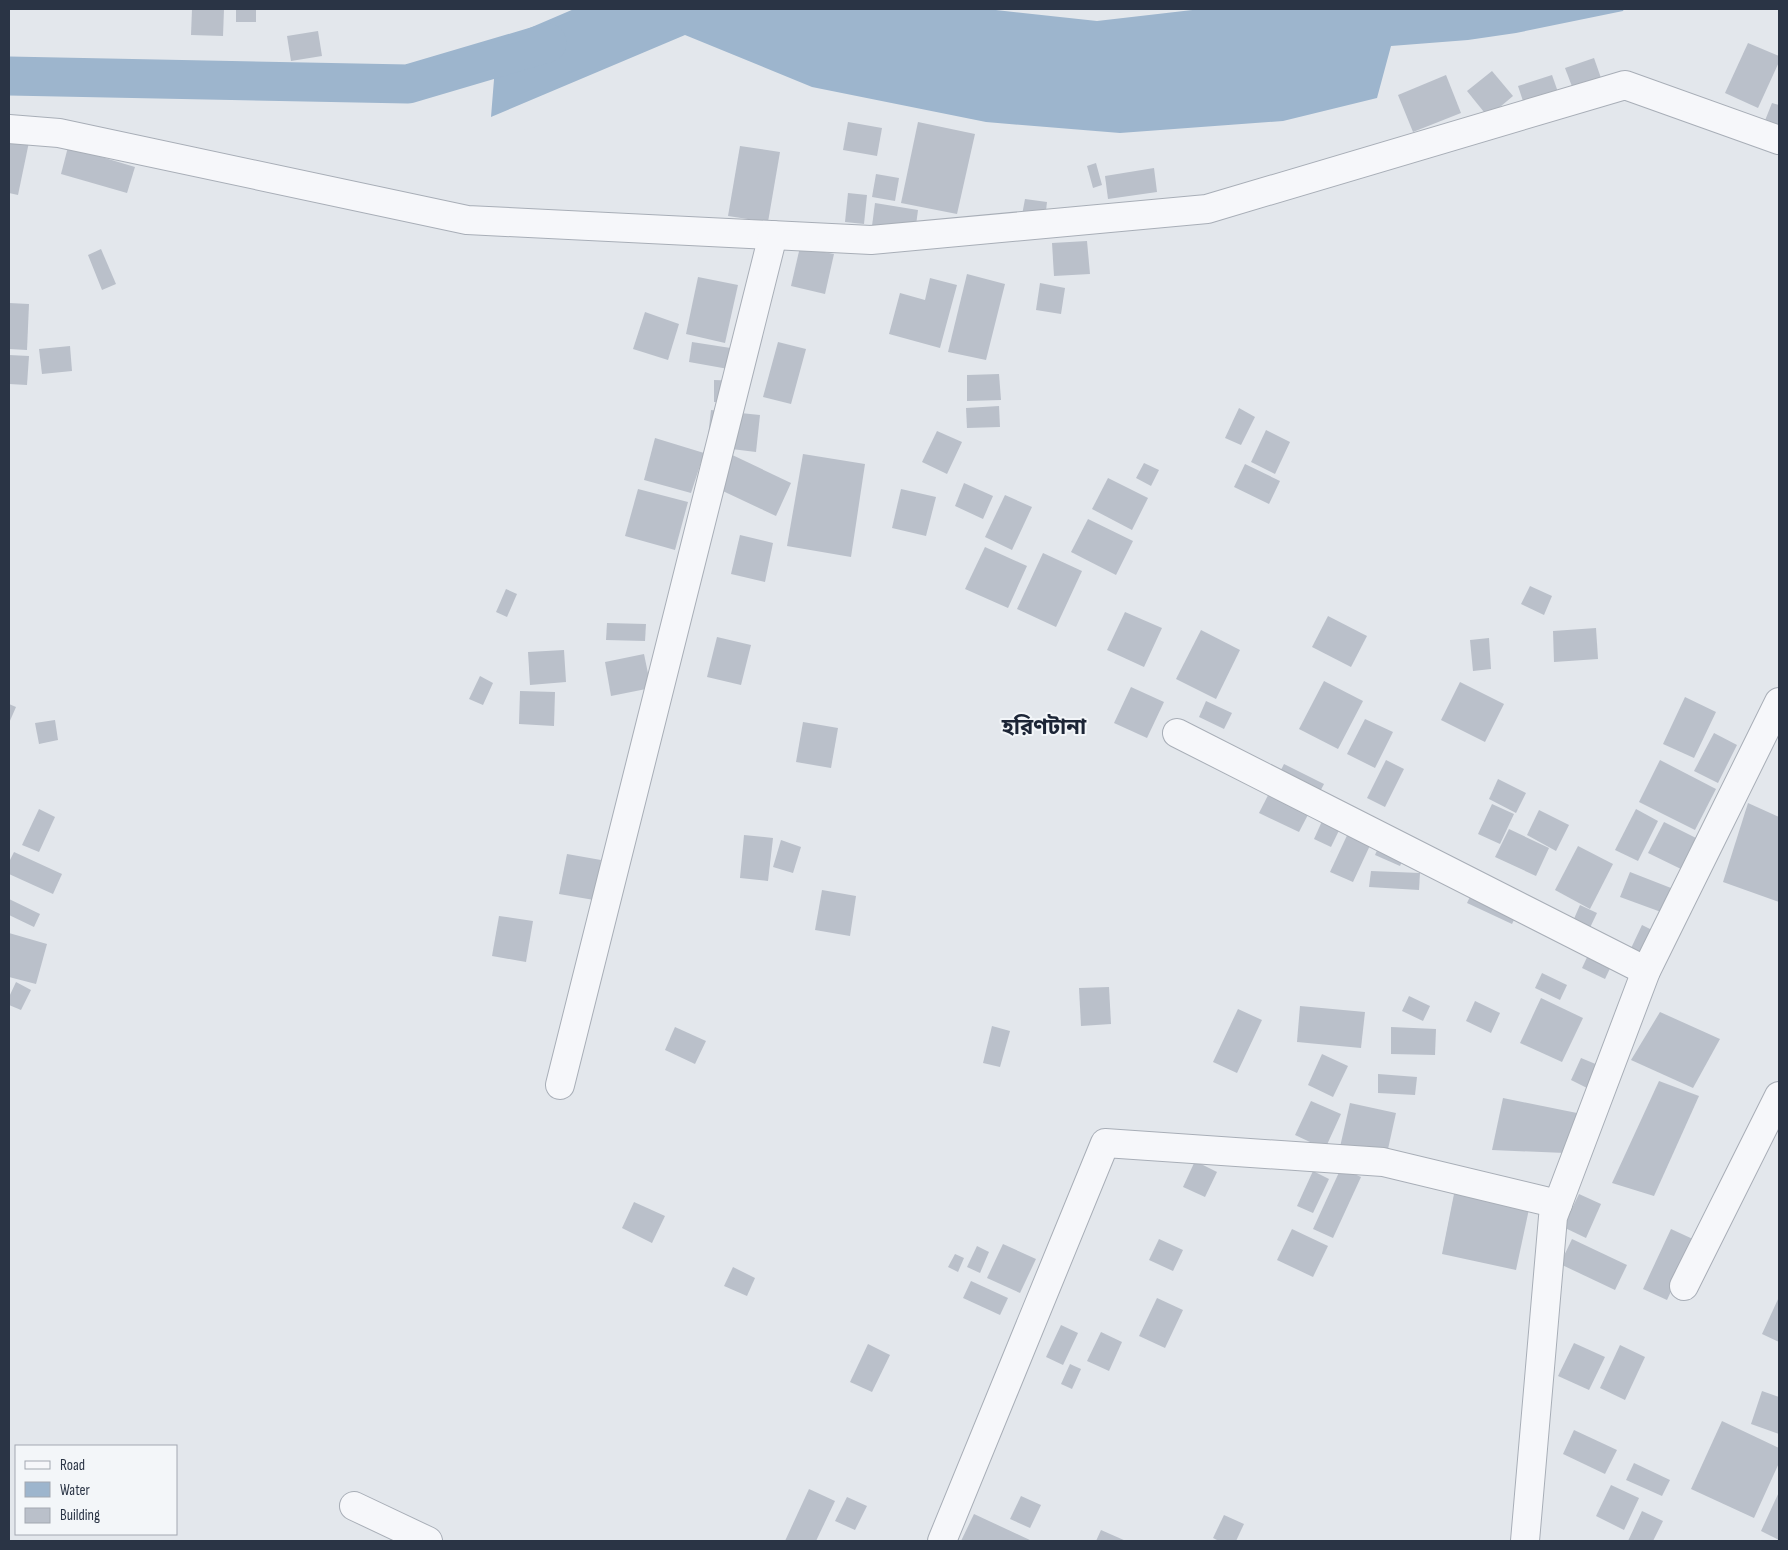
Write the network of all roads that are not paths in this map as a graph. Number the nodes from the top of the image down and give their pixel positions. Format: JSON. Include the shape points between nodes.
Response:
{"nodes":[{"id":1,"x":9,"y":129,"type":"edge"},
{"id":2,"x":1779,"y":140,"type":"edge"},
{"id":3,"x":773,"y":235,"type":"junction"},
{"id":4,"x":1779,"y":702,"type":"edge"},
{"id":5,"x":1177,"y":733,"type":"dead end"},
{"id":6,"x":1646,"y":971,"type":"junction"},
{"id":7,"x":560,"y":1085,"type":"dead end"},
{"id":8,"x":1779,"y":1096,"type":"edge"},
{"id":9,"x":1558,"y":1204,"type":"junction"},
{"id":10,"x":1684,"y":1286,"type":"dead end"},
{"id":11,"x":354,"y":1506,"type":"dead end"},
{"id":12,"x":428,"y":1541,"type":"edge"},
{"id":13,"x":942,"y":1541,"type":"edge"},
{"id":14,"x":1526,"y":1541,"type":"edge"}],
"edges":[{"from":1,"to":3,"type":"street","via":[[59,133],[467,220]]},
{"from":2,"to":3,"type":"street","via":[[1625,85],[1207,209],[871,240]]},
{"from":3,"to":7,"type":"street"},
{"from":4,"to":6,"type":"street"},
{"from":5,"to":6,"type":"street"},
{"from":6,"to":9,"type":"street"},
{"from":8,"to":10,"type":"street"},
{"from":9,"to":13,"type":"street","via":[[1383,1162],[1105,1143]]},
{"from":9,"to":14,"type":"street","via":[[1553,1217]]},
{"from":11,"to":12,"type":"street"}]}
